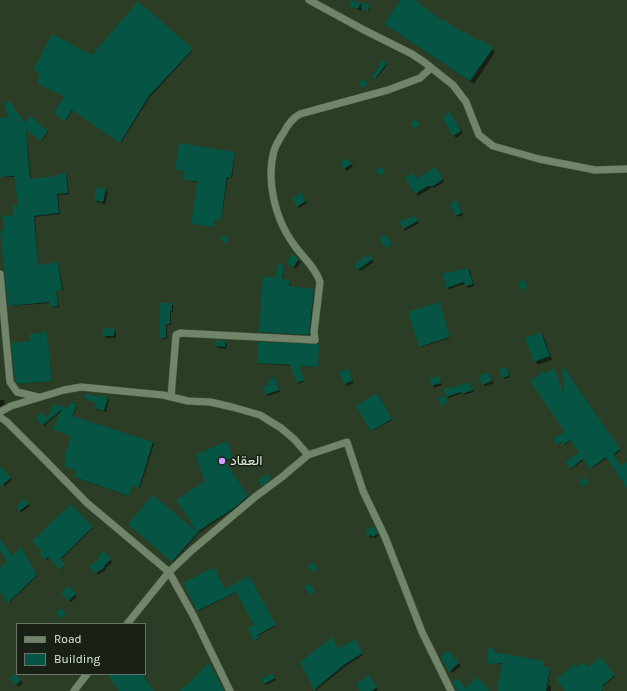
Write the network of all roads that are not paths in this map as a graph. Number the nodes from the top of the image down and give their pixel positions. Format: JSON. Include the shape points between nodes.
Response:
{"nodes":[{"id":1,"x":309,"y":0,"type":"edge"},
{"id":2,"x":431,"y":68,"type":"junction"},
{"id":3,"x":627,"y":169,"type":"edge"},
{"id":4,"x":0,"y":274,"type":"edge"},
{"id":5,"x":40,"y":397,"type":"junction"},
{"id":6,"x":171,"y":397,"type":"junction"},
{"id":7,"x":0,"y":412,"type":"edge"},
{"id":8,"x":0,"y":417,"type":"edge"},
{"id":9,"x":308,"y":455,"type":"junction"},
{"id":10,"x":169,"y":572,"type":"junction"},
{"id":11,"x":128,"y":623,"type":"edge"},
{"id":12,"x":86,"y":675,"type":"edge"},
{"id":13,"x":74,"y":691,"type":"edge"},
{"id":14,"x":230,"y":691,"type":"edge"},
{"id":15,"x":451,"y":691,"type":"edge"}],
"edges":[{"from":1,"to":2,"type":"street","via":[[412,54]]},
{"from":2,"to":3,"type":"street","via":[[453,85],[466,102],[479,135],[493,146],[539,159],[595,170]]},
{"from":2,"to":6,"type":"street","via":[[420,78],[388,90],[300,114],[294,117],[278,141],[272,167],[276,210],[292,242],[318,275],[320,282],[315,340],[180,333],[176,336]]},
{"from":4,"to":5,"type":"street","via":[[10,382],[17,392]]},
{"from":5,"to":6,"type":"street","via":[[81,387]]},
{"from":5,"to":7,"type":"street"},
{"from":6,"to":9,"type":"street","via":[[232,407],[260,415],[281,428]]},
{"from":8,"to":10,"type":"street","via":[[87,503]]},
{"from":9,"to":10,"type":"street","via":[[190,551]]},
{"from":9,"to":15,"type":"street","via":[[348,442],[363,491],[385,537],[422,632]]},
{"from":10,"to":11,"type":"street"},
{"from":10,"to":14,"type":"street"},
{"from":12,"to":13,"type":"street"}]}
